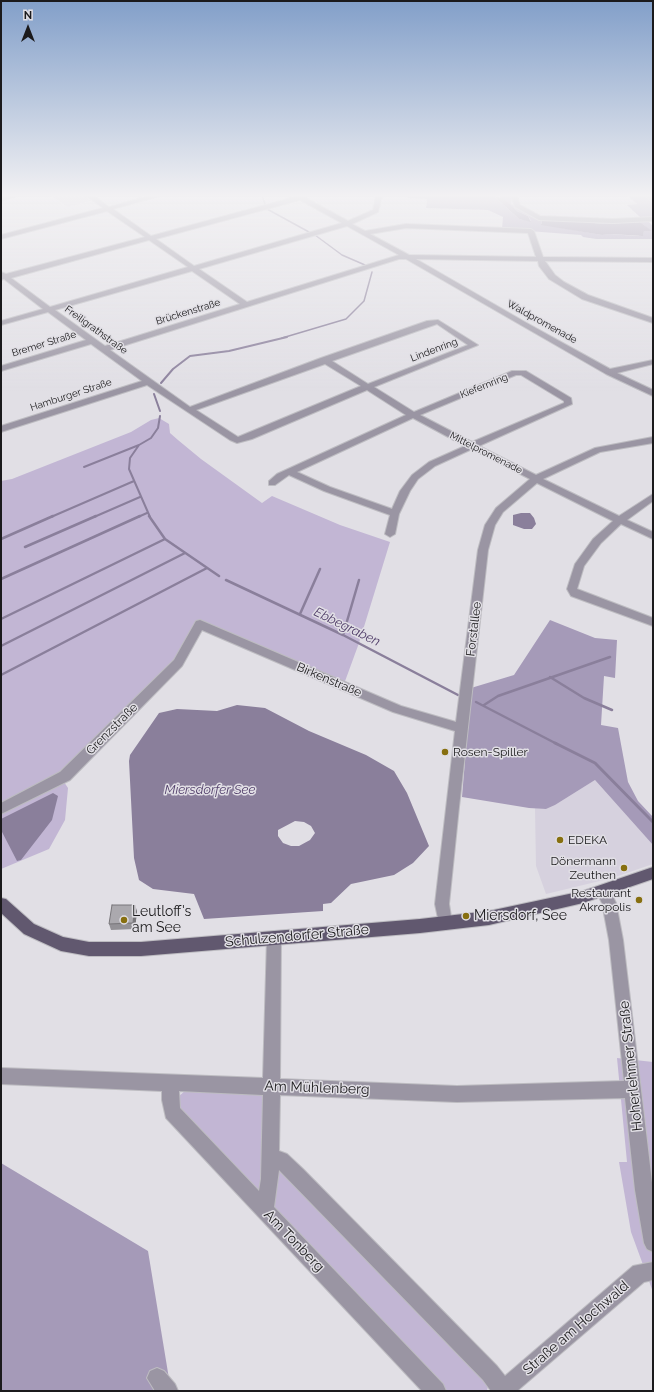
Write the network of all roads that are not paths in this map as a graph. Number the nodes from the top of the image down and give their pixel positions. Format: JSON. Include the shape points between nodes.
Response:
{"nodes":[{"id":1,"x":60,"y":261,"type":"edge"},
{"id":2,"x":183,"y":261,"type":"edge"},
{"id":3,"x":218,"y":261,"type":"edge"},
{"id":4,"x":390,"y":261,"type":"edge"},
{"id":5,"x":412,"y":261,"type":"edge"},
{"id":6,"x":541,"y":261,"type":"edge"},
{"id":7,"x":193,"y":268,"type":"junction"},
{"id":8,"x":3,"y":276,"type":"edge"},
{"id":9,"x":246,"y":305,"type":"junction"},
{"id":10,"x":49,"y":309,"type":"junction"},
{"id":11,"x":653,"y":321,"type":"edge"},
{"id":12,"x":1,"y":323,"type":"edge"},
{"id":13,"x":92,"y":341,"type":"junction"},
{"id":14,"x":105,"y":349,"type":"junction"},
{"id":15,"x":324,"y":360,"type":"junction"},
{"id":16,"x":653,"y":362,"type":"edge"},
{"id":17,"x":1,"y":368,"type":"edge"},
{"id":18,"x":609,"y":372,"type":"junction"},
{"id":19,"x":148,"y":382,"type":"junction"},
{"id":20,"x":367,"y":387,"type":"junction"},
{"id":21,"x":159,"y":390,"type":"joint"},
{"id":22,"x":653,"y":393,"type":"edge"},
{"id":23,"x":189,"y":410,"type":"junction"},
{"id":24,"x":413,"y":415,"type":"junction"},
{"id":25,"x":1,"y":429,"type":"edge"},
{"id":26,"x":653,"y":440,"type":"edge"},
{"id":27,"x":471,"y":446,"type":"junction"},
{"id":28,"x":289,"y":472,"type":"junction"},
{"id":29,"x":536,"y":479,"type":"junction"},
{"id":30,"x":272,"y":483,"type":"dead end"},
{"id":31,"x":653,"y":496,"type":"edge"},
{"id":32,"x":394,"y":513,"type":"junction"},
{"id":33,"x":620,"y":520,"type":"junction"},
{"id":34,"x":390,"y":534,"type":"dead end"},
{"id":35,"x":653,"y":536,"type":"edge"},
{"id":36,"x":653,"y":622,"type":"edge"},
{"id":37,"x":200,"y":624,"type":"joint"},
{"id":38,"x":462,"y":728,"type":"junction"},
{"id":39,"x":1,"y":809,"type":"edge"},
{"id":40,"x":653,"y":873,"type":"edge"},
{"id":41,"x":603,"y":891,"type":"junction"},
{"id":42,"x":1,"y":904,"type":"edge"},
{"id":43,"x":445,"y":923,"type":"junction"},
{"id":44,"x":274,"y":938,"type":"junction"},
{"id":45,"x":1,"y":1076,"type":"edge"},
{"id":46,"x":171,"y":1083,"type":"junction"},
{"id":47,"x":272,"y":1086,"type":"junction"},
{"id":48,"x":633,"y":1089,"type":"junction"},
{"id":49,"x":270,"y":1158,"type":"junction"},
{"id":50,"x":265,"y":1210,"type":"junction"},
{"id":51,"x":653,"y":1243,"type":"edge"},
{"id":52,"x":653,"y":1271,"type":"edge"},
{"id":53,"x":436,"y":1391,"type":"edge"},
{"id":54,"x":502,"y":1391,"type":"edge"}],
"edges":[{"from":1,"to":8,"type":"street"},
{"from":2,"to":7,"type":"street"},
{"from":3,"to":7,"type":"street"},
{"from":4,"to":9,"type":"street","name":"Brückenstraße"},
{"from":5,"to":18,"type":"street","name":"Waldpromenade"},
{"from":6,"to":11,"type":"street","via":[[552,278],[571,290]]},
{"from":7,"to":9,"type":"street"},
{"from":7,"to":10,"type":"street"},
{"from":8,"to":10,"type":"street","name":"Freiligrathstraße"},
{"from":9,"to":14,"type":"street","name":"Brückenstraße"},
{"from":10,"to":12,"type":"street"},
{"from":10,"to":13,"type":"street","name":"Freiligrathstraße"},
{"from":13,"to":14,"type":"street","name":"Freiligrathstraße"},
{"from":13,"to":17,"type":"street","name":"Bremer Straße"},
{"from":14,"to":19,"type":"street","name":"Freiligrathstraße"},
{"from":15,"to":20,"type":"street","name":"Mittelpromenade"},
{"from":15,"to":20,"type":"street","name":"Lindenring","via":[[434,322],[474,345]]},
{"from":15,"to":23,"type":"street","name":"Lindenring"},
{"from":16,"to":18,"type":"street"},
{"from":18,"to":22,"type":"street","name":"Waldpromenade"},
{"from":19,"to":21,"type":"street","name":"Freiligrathstraße"},
{"from":19,"to":25,"type":"street","name":"Hamburger Straße"},
{"from":20,"to":23,"type":"street","name":"Lindenring","via":[[237,440]]},
{"from":20,"to":24,"type":"street","name":"Mittelpromenade"},
{"from":21,"to":23,"type":"street","name":"Lindenring"},
{"from":24,"to":27,"type":"street","name":"Mittelpromenade"},
{"from":24,"to":27,"type":"street","name":"Kiefernring","via":[[519,373],[569,402]]},
{"from":24,"to":28,"type":"street","name":"Kiefernring"},
{"from":26,"to":29,"type":"street","name":"Forstallee","via":[[590,453],[558,466]]},
{"from":27,"to":29,"type":"street","name":"Mittelpromenade"},
{"from":27,"to":32,"type":"street","name":"Kiefernring","via":[[441,459],[420,473],[405,491]]},
{"from":28,"to":30,"type":"street","name":"Kiefernring"},
{"from":28,"to":32,"type":"street","via":[[327,489]]},
{"from":29,"to":33,"type":"street","name":"Mittelpromenade"},
{"from":29,"to":38,"type":"street","name":"Forstallee","via":[[504,505],[487,533]]},
{"from":31,"to":33,"type":"street"},
{"from":32,"to":34,"type":"street","name":"Kiefernring"},
{"from":33,"to":35,"type":"street","name":"Mittelpromenade"},
{"from":33,"to":36,"type":"street","via":[[597,541],[584,558],[579,566],[572,592]]},
{"from":37,"to":38,"type":"street","name":"Birkenstraße","via":[[397,709]]},
{"from":37,"to":39,"type":"street","name":"Grenzstraße","via":[[178,663],[65,776]]},
{"from":38,"to":43,"type":"street","name":"Forstallee","via":[[442,897]]},
{"from":40,"to":41,"type":"main road","name":"Schulzendorfer Straße"},
{"from":41,"to":43,"type":"main road","name":"Schulzendorfer Straße","via":[[515,913]]},
{"from":41,"to":48,"type":"street","name":"Hoherlehmer Straße","via":[[614,921]]},
{"from":42,"to":44,"type":"main road","name":"Schulzendorfer Straße","via":[[22,924],[37,933],[76,948],[135,950]]},
{"from":43,"to":44,"type":"main road","name":"Schulzendorfer Straße"},
{"from":44,"to":47,"type":"street"},
{"from":45,"to":46,"type":"street","name":"Am Mühlenberg"},
{"from":46,"to":47,"type":"street","name":"Am Mühlenberg"},
{"from":46,"to":50,"type":"street","name":"Am Tonberg","via":[[172,1112]]},
{"from":47,"to":48,"type":"street","name":"Am Mühlenberg","via":[[488,1094]]},
{"from":47,"to":49,"type":"street"},
{"from":48,"to":51,"type":"street","name":"Hoherlehmer Straße","via":[[644,1190]]},
{"from":49,"to":50,"type":"street","via":[[270,1179]]},
{"from":49,"to":54,"type":"street","via":[[280,1160],[297,1175],[490,1372]]},
{"from":50,"to":53,"type":"street","name":"Am Tonberg"},
{"from":52,"to":54,"type":"street","name":"Straße am Hochwald","via":[[640,1273]]}]}
